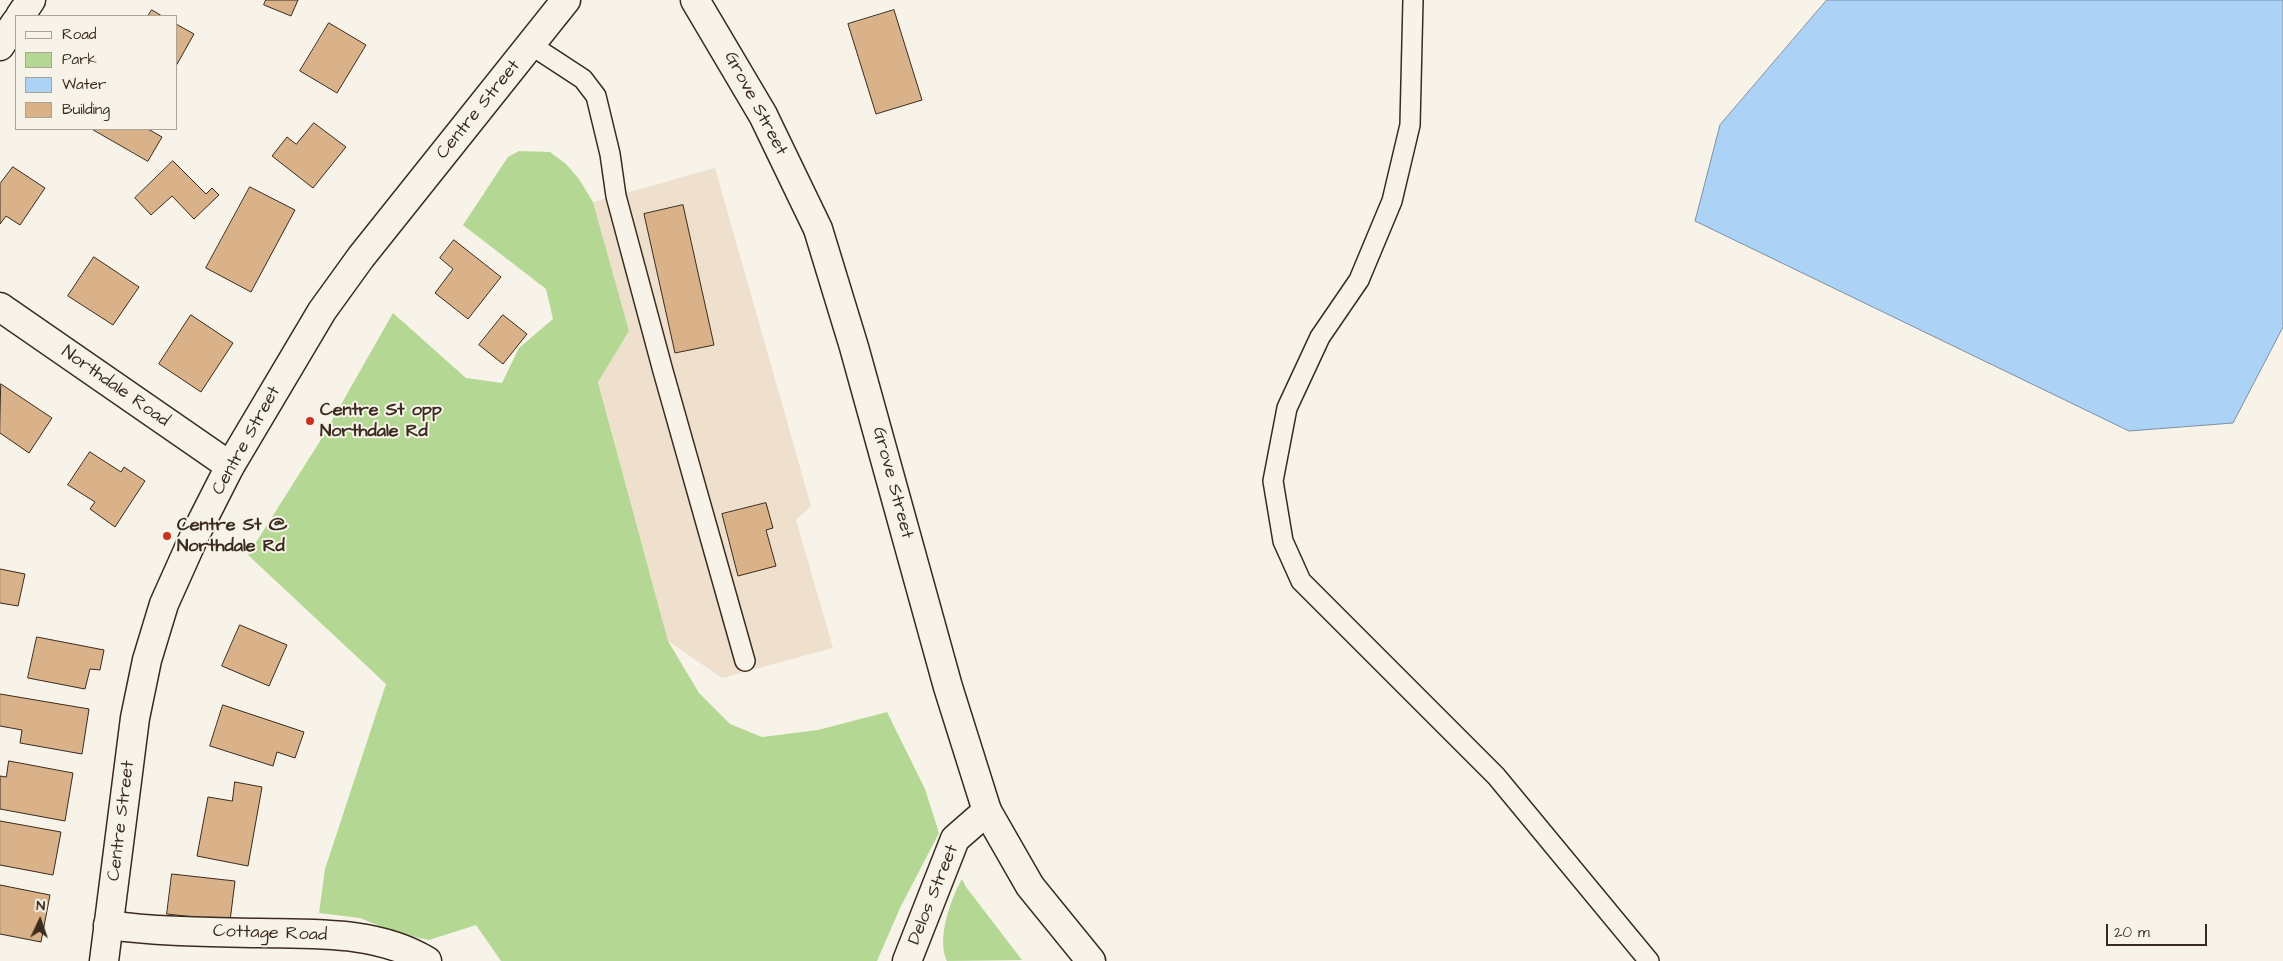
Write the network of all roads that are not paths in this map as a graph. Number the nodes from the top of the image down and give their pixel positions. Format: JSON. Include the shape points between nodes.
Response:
{"nodes":[{"id":1,"x":31,"y":0,"type":"edge"},
{"id":2,"x":566,"y":0,"type":"edge"},
{"id":3,"x":695,"y":0,"type":"edge"},
{"id":4,"x":1413,"y":0,"type":"edge"},
{"id":5,"x":21,"y":15,"type":"edge"},
{"id":6,"x":15,"y":24,"type":"edge"},
{"id":7,"x":531,"y":44,"type":"junction"},
{"id":8,"x":0,"y":46,"type":"edge"},
{"id":9,"x":0,"y":307,"type":"edge"},
{"id":10,"x":230,"y":466,"type":"junction"},
{"id":11,"x":746,"y":661,"type":"dead end"},
{"id":12,"x":987,"y":811,"type":"junction"},
{"id":13,"x":108,"y":925,"type":"junction"},
{"id":14,"x":104,"y":961,"type":"edge"},
{"id":15,"x":427,"y":961,"type":"edge"},
{"id":16,"x":907,"y":961,"type":"edge"},
{"id":17,"x":1091,"y":961,"type":"edge"},
{"id":18,"x":1649,"y":961,"type":"edge"}],
"edges":[{"from":1,"to":5,"type":"street"},
{"from":2,"to":7,"type":"street","name":"Centre Street"},
{"from":3,"to":12,"type":"street","name":"Grove Street","via":[[763,115],[818,229],[854,346],[948,687]]},
{"from":4,"to":18,"type":"lane","via":[[1410,125],[1392,201],[1359,280],[1320,337],[1288,408],[1273,481],[1283,540],[1300,581],[1496,776]]},
{"from":6,"to":8,"type":"street"},
{"from":7,"to":10,"type":"street","name":"Centre Street","via":[[327,304]]},
{"from":7,"to":11,"type":"lane","via":[[583,79],[596,96],[616,196],[662,371]]},
{"from":9,"to":10,"type":"street","name":"Northdale Road"},
{"from":10,"to":13,"type":"street","name":"Centre Street","via":[[164,604],[147,660],[135,718]]},
{"from":12,"to":16,"type":"street","name":"Delos Street","via":[[955,839]]},
{"from":12,"to":17,"type":"street","name":"Grove Street","via":[[1030,886]]},
{"from":13,"to":14,"type":"street","name":"Centre Street"},
{"from":13,"to":15,"type":"street","name":"Cottage Road","via":[[148,931],[360,938],[406,948]]}]}
